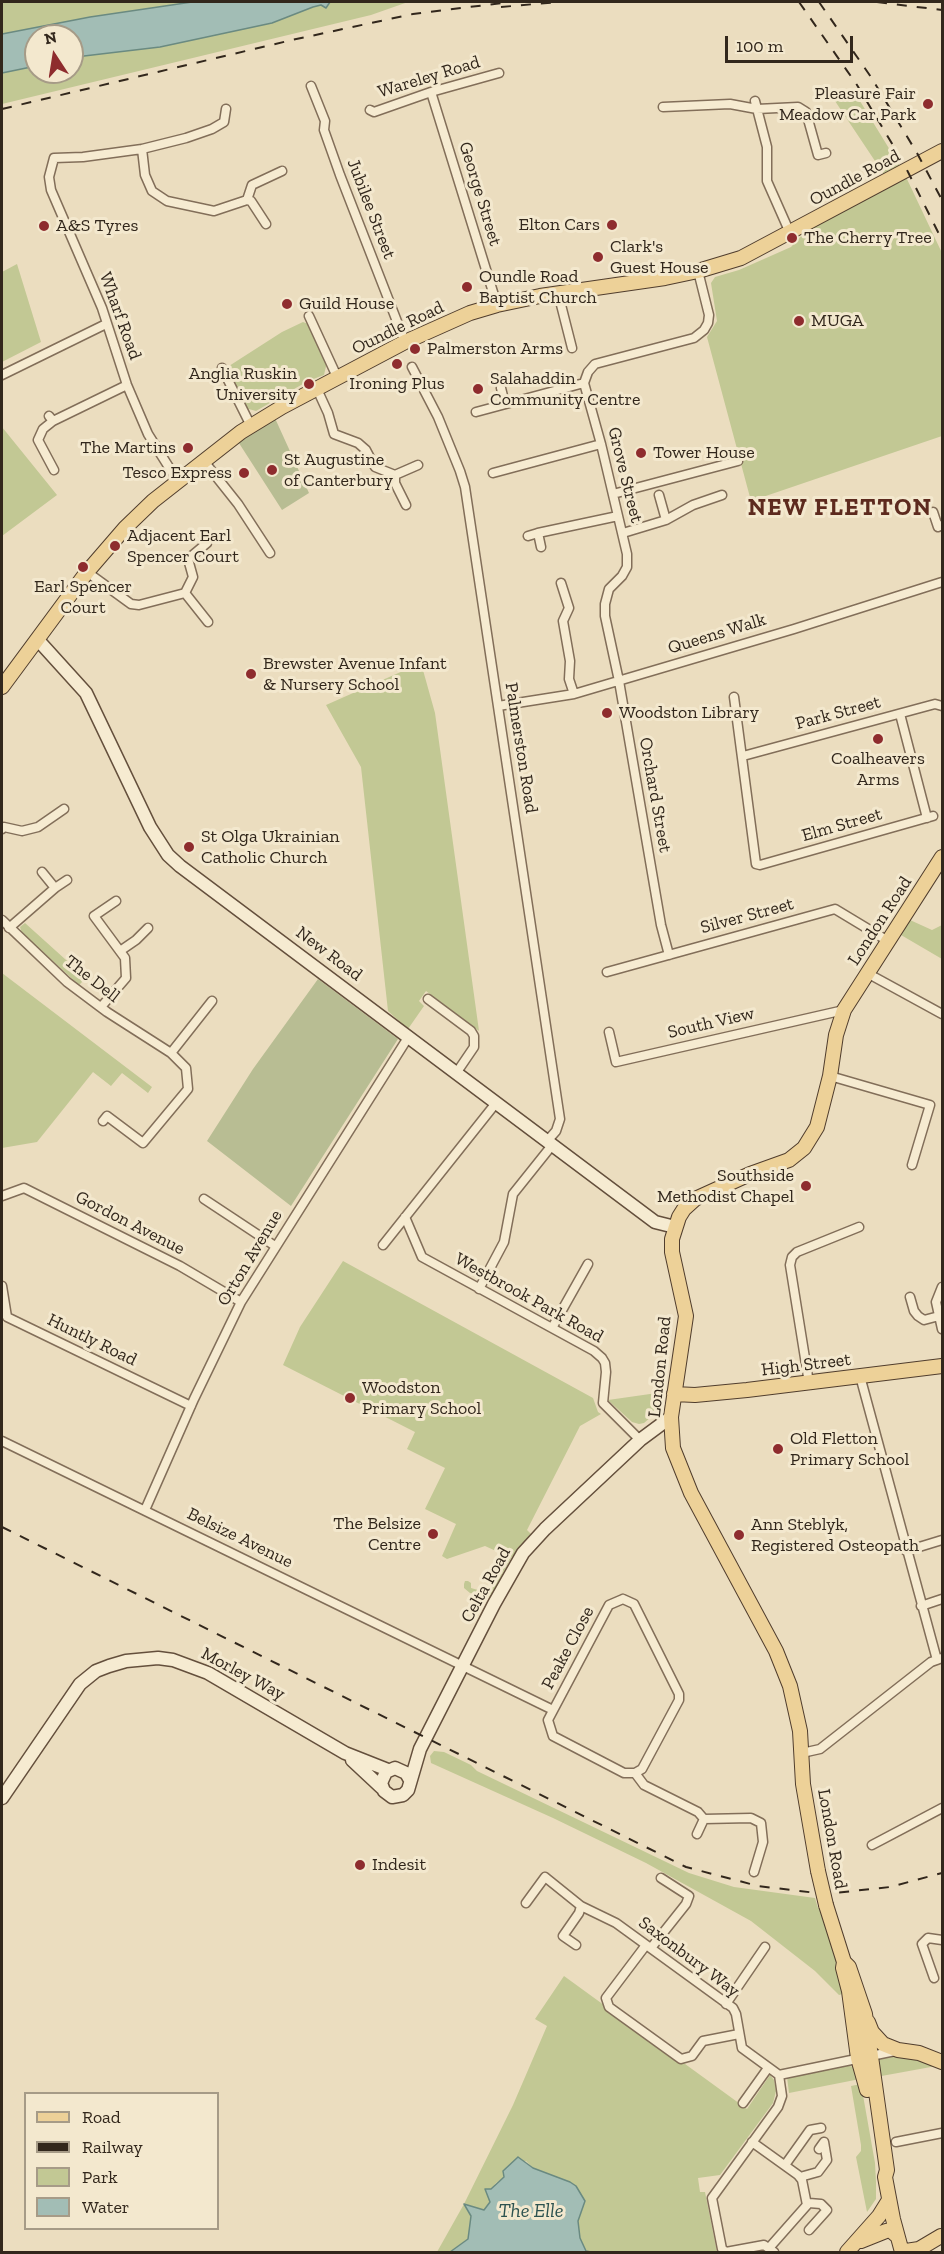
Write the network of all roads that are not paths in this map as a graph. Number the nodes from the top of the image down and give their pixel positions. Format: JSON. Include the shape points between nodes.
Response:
{"nodes":[{"id":1,"x":499,"y":73,"type":"dead end"},
{"id":2,"x":311,"y":86,"type":"dead end"},
{"id":3,"x":431,"y":92,"type":"junction"},
{"id":4,"x":756,"y":105,"type":"junction"},
{"id":5,"x":663,"y":107,"type":"dead end"},
{"id":6,"x":226,"y":109,"type":"dead end"},
{"id":7,"x":370,"y":110,"type":"dead end"},
{"id":8,"x":142,"y":149,"type":"junction"},
{"id":9,"x":942,"y":151,"type":"edge"},
{"id":10,"x":826,"y":153,"type":"dead end"},
{"id":11,"x":282,"y":171,"type":"dead end"},
{"id":12,"x":247,"y":200,"type":"junction"},
{"id":13,"x":266,"y":224,"type":"dead end"},
{"id":14,"x":790,"y":233,"type":"junction"},
{"id":15,"x":698,"y":271,"type":"junction"},
{"id":16,"x":558,"y":293,"type":"junction"},
{"id":17,"x":497,"y":305,"type":"junction"},
{"id":18,"x":309,"y":316,"type":"dead end"},
{"id":19,"x":106,"y":324,"type":"junction"},
{"id":20,"x":405,"y":342,"type":"junction"},
{"id":21,"x":572,"y":348,"type":"dead end"},
{"id":22,"x":412,"y":367,"type":"dead end"},
{"id":23,"x":222,"y":368,"type":"dead end"},
{"id":24,"x":2,"y":375,"type":"edge"},
{"id":25,"x":338,"y":379,"type":"junction"},
{"id":26,"x":584,"y":383,"type":"junction"},
{"id":27,"x":127,"y":385,"type":"junction"},
{"id":28,"x":501,"y":388,"type":"dead end"},
{"id":29,"x":317,"y":389,"type":"junction"},
{"id":30,"x":505,"y":404,"type":"junction"},
{"id":31,"x":476,"y":412,"type":"dead end"},
{"id":32,"x":251,"y":426,"type":"junction"},
{"id":33,"x":601,"y":444,"type":"junction"},
{"id":34,"x":203,"y":460,"type":"junction"},
{"id":35,"x":738,"y":461,"type":"dead end"},
{"id":36,"x":418,"y":465,"type":"dead end"},
{"id":37,"x":54,"y":470,"type":"dead end"},
{"id":38,"x":493,"y":473,"type":"dead end"},
{"id":39,"x":395,"y":475,"type":"junction"},
{"id":40,"x":177,"y":480,"type":"junction"},
{"id":41,"x":613,"y":494,"type":"junction"},
{"id":42,"x":659,"y":495,"type":"dead end"},
{"id":43,"x":722,"y":495,"type":"dead end"},
{"id":44,"x":406,"y":505,"type":"dead end"},
{"id":45,"x":933,"y":512,"type":"dead end"},
{"id":46,"x":618,"y":516,"type":"junction"},
{"id":47,"x":666,"y":520,"type":"junction"},
{"id":48,"x":942,"y":525,"type":"edge"},
{"id":49,"x":538,"y":533,"type":"junction"},
{"id":50,"x":623,"y":533,"type":"junction"},
{"id":51,"x":528,"y":536,"type":"dead end"},
{"id":52,"x":207,"y":543,"type":"dead end"},
{"id":53,"x":541,"y":547,"type":"dead end"},
{"id":54,"x":270,"y":553,"type":"dead end"},
{"id":55,"x":87,"y":572,"type":"junction"},
{"id":56,"x":622,"y":576,"type":"joint"},
{"id":57,"x":942,"y":582,"type":"edge"},
{"id":58,"x":561,"y":583,"type":"dead end"},
{"id":59,"x":185,"y":593,"type":"junction"},
{"id":60,"x":208,"y":622,"type":"dead end"},
{"id":61,"x":38,"y":640,"type":"junction"},
{"id":62,"x":618,"y":681,"type":"junction"},
{"id":63,"x":2,"y":687,"type":"edge"},
{"id":64,"x":574,"y":694,"type":"junction"},
{"id":65,"x":734,"y":697,"type":"dead end"},
{"id":66,"x":498,"y":706,"type":"junction"},
{"id":67,"x":942,"y":706,"type":"edge"},
{"id":68,"x":900,"y":714,"type":"junction"},
{"id":69,"x":743,"y":756,"type":"junction"},
{"id":70,"x":64,"y":809,"type":"dead end"},
{"id":71,"x":2,"y":829,"type":"edge"},
{"id":72,"x":942,"y":857,"type":"edge"},
{"id":73,"x":42,"y":872,"type":"dead end"},
{"id":74,"x":67,"y":880,"type":"dead end"},
{"id":75,"x":55,"y":888,"type":"junction"},
{"id":76,"x":116,"y":901,"type":"dead end"},
{"id":77,"x":2,"y":920,"type":"edge"},
{"id":78,"x":9,"y":928,"type":"junction"},
{"id":79,"x":148,"y":928,"type":"dead end"},
{"id":80,"x":888,"y":941,"type":"junction"},
{"id":81,"x":120,"y":951,"type":"junction"},
{"id":82,"x":669,"y":954,"type":"junction"},
{"id":83,"x":607,"y":972,"type":"dead end"},
{"id":84,"x":867,"y":973,"type":"junction"},
{"id":85,"x":428,"y":999,"type":"dead end"},
{"id":86,"x":212,"y":1001,"type":"dead end"},
{"id":87,"x":101,"y":1007,"type":"junction"},
{"id":88,"x":844,"y":1010,"type":"junction"},
{"id":89,"x":942,"y":1014,"type":"edge"},
{"id":90,"x":609,"y":1032,"type":"dead end"},
{"id":91,"x":409,"y":1036,"type":"junction"},
{"id":92,"x":171,"y":1053,"type":"junction"},
{"id":93,"x":457,"y":1072,"type":"junction"},
{"id":94,"x":830,"y":1076,"type":"junction"},
{"id":95,"x":496,"y":1103,"type":"junction"},
{"id":96,"x":103,"y":1121,"type":"dead end"},
{"id":97,"x":550,"y":1142,"type":"junction"},
{"id":98,"x":912,"y":1165,"type":"dead end"},
{"id":99,"x":2,"y":1196,"type":"edge"},
{"id":100,"x":204,"y":1199,"type":"dead end"},
{"id":101,"x":405,"y":1217,"type":"junction"},
{"id":102,"x":675,"y":1227,"type":"junction"},
{"id":103,"x":859,"y":1227,"type":"dead end"},
{"id":104,"x":383,"y":1245,"type":"dead end"},
{"id":105,"x":274,"y":1246,"type":"junction"},
{"id":106,"x":588,"y":1264,"type":"dead end"},
{"id":107,"x":2,"y":1286,"type":"edge"},
{"id":108,"x":942,"y":1287,"type":"edge"},
{"id":109,"x":479,"y":1289,"type":"junction"},
{"id":110,"x":910,"y":1297,"type":"dead end"},
{"id":111,"x":241,"y":1302,"type":"junction"},
{"id":112,"x":939,"y":1316,"type":"junction"},
{"id":113,"x":552,"y":1328,"type":"junction"},
{"id":114,"x":942,"y":1329,"type":"edge"},
{"id":115,"x":942,"y":1366,"type":"edge"},
{"id":116,"x":860,"y":1376,"type":"junction"},
{"id":117,"x":809,"y":1383,"type":"junction"},
{"id":118,"x":674,"y":1394,"type":"junction"},
{"id":119,"x":191,"y":1406,"type":"junction"},
{"id":120,"x":671,"y":1417,"type":"junction"},
{"id":121,"x":640,"y":1440,"type":"junction"},
{"id":122,"x":2,"y":1441,"type":"edge"},
{"id":123,"x":145,"y":1510,"type":"junction"},
{"id":124,"x":942,"y":1540,"type":"edge"},
{"id":125,"x":906,"y":1551,"type":"junction"},
{"id":126,"x":942,"y":1599,"type":"edge"},
{"id":127,"x":921,"y":1606,"type":"junction"},
{"id":128,"x":940,"y":1659,"type":"edge"},
{"id":129,"x":463,"y":1665,"type":"junction"},
{"id":130,"x":553,"y":1710,"type":"junction"},
{"id":131,"x":420,"y":1749,"type":"junction"},
{"id":132,"x":345,"y":1753,"type":"junction"},
{"id":133,"x":802,"y":1753,"type":"junction"},
{"id":134,"x":392,"y":1769,"type":"junction"},
{"id":135,"x":635,"y":1773,"type":"junction"},
{"id":136,"x":410,"y":1780,"type":"junction"},
{"id":137,"x":382,"y":1788,"type":"junction"},
{"id":138,"x":2,"y":1798,"type":"edge"},
{"id":139,"x":942,"y":1808,"type":"edge"},
{"id":140,"x":701,"y":1816,"type":"junction"},
{"id":141,"x":697,"y":1834,"type":"dead end"},
{"id":142,"x":872,"y":1845,"type":"dead end"},
{"id":143,"x":754,"y":1872,"type":"dead end"},
{"id":144,"x":661,"y":1878,"type":"dead end"},
{"id":145,"x":526,"y":1903,"type":"dead end"},
{"id":146,"x":581,"y":1906,"type":"junction"},
{"id":147,"x":942,"y":1940,"type":"edge"},
{"id":148,"x":576,"y":1945,"type":"dead end"},
{"id":149,"x":648,"y":1947,"type":"junction"},
{"id":150,"x":765,"y":1947,"type":"dead end"},
{"id":151,"x":844,"y":1962,"type":"junction"},
{"id":152,"x":934,"y":1978,"type":"dead end"},
{"id":153,"x":855,"y":1984,"type":"junction"},
{"id":154,"x":726,"y":2004,"type":"junction"},
{"id":155,"x":865,"y":2014,"type":"junction"},
{"id":156,"x":739,"y":2034,"type":"junction"},
{"id":157,"x":898,"y":2050,"type":"junction"},
{"id":158,"x":864,"y":2057,"type":"junction"},
{"id":159,"x":942,"y":2062,"type":"edge"},
{"id":160,"x":768,"y":2068,"type":"junction"},
{"id":161,"x":779,"y":2075,"type":"junction"},
{"id":162,"x":743,"y":2103,"type":"dead end"},
{"id":163,"x":821,"y":2128,"type":"dead end"},
{"id":164,"x":942,"y":2133,"type":"edge"},
{"id":165,"x":752,"y":2142,"type":"junction"},
{"id":166,"x":896,"y":2142,"type":"dead end"},
{"id":167,"x":819,"y":2149,"type":"dead end"},
{"id":168,"x":785,"y":2165,"type":"junction"},
{"id":169,"x":800,"y":2177,"type":"junction"},
{"id":170,"x":889,"y":2200,"type":"junction"},
{"id":171,"x":807,"y":2205,"type":"junction"},
{"id":172,"x":809,"y":2230,"type":"dead end"},
{"id":173,"x":942,"y":2235,"type":"edge"},
{"id":174,"x":900,"y":2246,"type":"edge"},
{"id":175,"x":852,"y":2248,"type":"edge"},
{"id":176,"x":772,"y":2250,"type":"edge"},
{"id":177,"x":927,"y":2253,"type":"edge"}],
"edges":[{"from":1,"to":3,"type":"street","name":"Wareley Road"},
{"from":2,"to":20,"type":"street","name":"Jubilee Street","via":[[340,175]]},
{"from":3,"to":7,"type":"street","name":"Wareley Road","via":[[374,112]]},
{"from":3,"to":17,"type":"street","name":"George Street"},
{"from":4,"to":5,"type":"street"},
{"from":4,"to":10,"type":"street","via":[[767,109],[802,108],[818,155]]},
{"from":4,"to":14,"type":"street","via":[[767,147],[767,182]]},
{"from":6,"to":8,"type":"street","via":[[224,122],[212,129]]},
{"from":8,"to":12,"type":"street","via":[[145,175],[152,191],[167,201],[214,212]]},
{"from":8,"to":19,"type":"street","name":"Wharf Road","via":[[54,158],[49,177]]},
{"from":9,"to":14,"type":"main road","name":"Oundle Road"},
{"from":11,"to":12,"type":"street","via":[[252,185]]},
{"from":12,"to":13,"type":"street","via":[[254,204]]},
{"from":14,"to":15,"type":"main road","name":"Oundle Road","via":[[747,255]]},
{"from":15,"to":16,"type":"main road","name":"Oundle Road"},
{"from":15,"to":26,"type":"street","via":[[709,315],[704,330],[693,338],[595,364]]},
{"from":16,"to":17,"type":"main road","name":"Oundle Road"},
{"from":16,"to":21,"type":"street"},
{"from":17,"to":20,"type":"main road","name":"Oundle Road"},
{"from":18,"to":25,"type":"street"},
{"from":19,"to":24,"type":"street"},
{"from":19,"to":27,"type":"street","name":"Wharf Road"},
{"from":20,"to":25,"type":"main road","name":"Oundle Road"},
{"from":22,"to":66,"type":"street","name":"Palmerston Road","via":[[438,417],[465,487]]},
{"from":23,"to":32,"type":"street"},
{"from":25,"to":29,"type":"main road","name":"Oundle Road"},
{"from":26,"to":30,"type":"street"},
{"from":26,"to":33,"type":"street","name":"Grove Street"},
{"from":27,"to":37,"type":"street","via":[[51,418],[38,440]]},
{"from":27,"to":40,"type":"street","name":"Wharf Road","via":[[148,434]]},
{"from":28,"to":30,"type":"street"},
{"from":29,"to":32,"type":"main road","name":"Oundle Road"},
{"from":29,"to":39,"type":"street","via":[[334,434],[358,443],[375,467]]},
{"from":30,"to":31,"type":"street"},
{"from":32,"to":34,"type":"main road","name":"Oundle Road"},
{"from":33,"to":38,"type":"street"},
{"from":33,"to":41,"type":"street","name":"Grove Street"},
{"from":34,"to":40,"type":"main road","name":"Oundle Road"},
{"from":34,"to":54,"type":"street"},
{"from":35,"to":41,"type":"street"},
{"from":36,"to":39,"type":"street"},
{"from":39,"to":44,"type":"street"},
{"from":40,"to":55,"type":"main road","name":"Oundle Road","via":[[125,528]]},
{"from":41,"to":46,"type":"street","name":"Grove Street"},
{"from":42,"to":47,"type":"street"},
{"from":43,"to":47,"type":"street"},
{"from":45,"to":48,"type":"street","via":[[938,527]]},
{"from":46,"to":49,"type":"street"},
{"from":46,"to":50,"type":"street","name":"Grove Street"},
{"from":47,"to":50,"type":"street"},
{"from":49,"to":51,"type":"street"},
{"from":49,"to":53,"type":"street"},
{"from":50,"to":56,"type":"street","name":"Grove Street","via":[[627,567]]},
{"from":52,"to":59,"type":"street","via":[[188,559],[193,577]]},
{"from":55,"to":59,"type":"street","via":[[131,604]]},
{"from":55,"to":61,"type":"main road","name":"Oundle Road"},
{"from":56,"to":62,"type":"street","name":"Orchard Street","via":[[609,589],[604,604]]},
{"from":57,"to":62,"type":"street","name":"Queens Walk"},
{"from":58,"to":64,"type":"street","via":[[569,608],[563,621]]},
{"from":59,"to":60,"type":"street"},
{"from":61,"to":63,"type":"main road","name":"Oundle Road"},
{"from":61,"to":91,"type":"street","name":"New Road","via":[[93,704],[134,798],[168,855]]},
{"from":62,"to":64,"type":"street","name":"Queens Walk"},
{"from":62,"to":82,"type":"street","name":"Orchard Street"},
{"from":64,"to":66,"type":"street","name":"Queens Walk"},
{"from":65,"to":69,"type":"street"},
{"from":66,"to":97,"type":"street","name":"Palmerston Road","via":[[560,1119]]},
{"from":67,"to":68,"type":"street","name":"Park Street","via":[[935,704]]},
{"from":68,"to":69,"type":"street","name":"Park Street"},
{"from":68,"to":69,"type":"street","name":"Elm Street","via":[[930,817],[760,865],[756,864]]},
{"from":70,"to":71,"type":"street","via":[[38,827],[22,831]]},
{"from":72,"to":80,"type":"main road","name":"London Road"},
{"from":73,"to":75,"type":"street"},
{"from":74,"to":75,"type":"street"},
{"from":75,"to":78,"type":"street"},
{"from":76,"to":81,"type":"street","via":[[94,916]]},
{"from":77,"to":78,"type":"street","name":"The Dell"},
{"from":78,"to":87,"type":"street","name":"The Dell","via":[[67,982]]},
{"from":79,"to":81,"type":"street"},
{"from":80,"to":82,"type":"street","name":"Silver Street","via":[[835,909]]},
{"from":80,"to":84,"type":"main road","name":"London Road"},
{"from":81,"to":87,"type":"street","via":[[126,978]]},
{"from":82,"to":83,"type":"street","name":"Silver Street"},
{"from":84,"to":88,"type":"main road","name":"London Road"},
{"from":84,"to":89,"type":"street"},
{"from":85,"to":93,"type":"street","via":[[474,1036],[474,1047]]},
{"from":86,"to":92,"type":"street"},
{"from":87,"to":92,"type":"street","name":"The Dell"},
{"from":88,"to":90,"type":"street","name":"South View","via":[[616,1062]]},
{"from":88,"to":94,"type":"main road","name":"London Road"},
{"from":91,"to":93,"type":"street","name":"New Road"},
{"from":91,"to":105,"type":"street","name":"Orton Avenue"},
{"from":92,"to":96,"type":"street","name":"The Dell","via":[[186,1068],[188,1089],[143,1143],[107,1116]]},
{"from":93,"to":95,"type":"street","name":"New Road"},
{"from":94,"to":98,"type":"street","via":[[930,1105]]},
{"from":94,"to":102,"type":"main road","name":"London Road","via":[[817,1127],[804,1148],[789,1160],[695,1199],[684,1209]]},
{"from":95,"to":97,"type":"street","name":"New Road"},
{"from":95,"to":101,"type":"street"},
{"from":97,"to":102,"type":"street","name":"New Road","via":[[655,1222]]},
{"from":97,"to":109,"type":"street","name":"Palmerston Road","via":[[513,1194],[504,1242]]},
{"from":99,"to":111,"type":"street","name":"Gordon Avenue","via":[[24,1188],[180,1266]]},
{"from":100,"to":105,"type":"street"},
{"from":101,"to":104,"type":"street"},
{"from":101,"to":109,"type":"street","name":"Westbrook Park Road","via":[[423,1257]]},
{"from":102,"to":118,"type":"main road","name":"London Road","via":[[672,1252],[686,1328]]},
{"from":103,"to":117,"type":"street","via":[[792,1257]]},
{"from":105,"to":111,"type":"street","name":"Orton Avenue"},
{"from":106,"to":113,"type":"street"},
{"from":107,"to":119,"type":"street","name":"Huntly Road","via":[[7,1317]]},
{"from":108,"to":112,"type":"street","via":[[936,1302]]},
{"from":109,"to":113,"type":"street","name":"Westbrook Park Road"},
{"from":110,"to":112,"type":"street","via":[[914,1311],[924,1320]]},
{"from":111,"to":119,"type":"street","name":"Orton Avenue"},
{"from":112,"to":114,"type":"street"},
{"from":113,"to":121,"type":"street","name":"Westbrook Park Road","via":[[602,1358],[606,1372],[603,1403]]},
{"from":115,"to":116,"type":"main road","name":"High Street"},
{"from":116,"to":117,"type":"main road","name":"High Street"},
{"from":116,"to":125,"type":"street"},
{"from":117,"to":118,"type":"main road","name":"High Street"},
{"from":118,"to":120,"type":"main road","name":"London Road"},
{"from":119,"to":123,"type":"street","name":"Orton Avenue"},
{"from":120,"to":121,"type":"street","name":"Celta Road"},
{"from":120,"to":133,"type":"main road","name":"London Road","via":[[673,1448],[691,1493],[776,1651],[790,1686]]},
{"from":121,"to":129,"type":"street","name":"Celta Road","via":[[524,1553]]},
{"from":122,"to":123,"type":"street","name":"Belsize Avenue"},
{"from":123,"to":129,"type":"street","name":"Belsize Avenue"},
{"from":124,"to":125,"type":"street"},
{"from":125,"to":127,"type":"street"},
{"from":126,"to":127,"type":"street"},
{"from":127,"to":128,"type":"street"},
{"from":128,"to":133,"type":"street","via":[[820,1749]]},
{"from":129,"to":130,"type":"street","name":"Peake Close"},
{"from":129,"to":131,"type":"street","name":"Celta Road"},
{"from":130,"to":135,"type":"street","name":"Peake Close","via":[[548,1720],[553,1736],[624,1773]]},
{"from":130,"to":135,"type":"street","name":"Peake Close","via":[[609,1605],[623,1599],[634,1604],[679,1695],[642,1769]]},
{"from":131,"to":134,"type":"street","name":"Celta Road"},
{"from":131,"to":136,"type":"street","name":"Celta Road"},
{"from":132,"to":134,"type":"street","name":"Morley Way"},
{"from":132,"to":137,"type":"street","name":"Morley Way"},
{"from":132,"to":138,"type":"street","name":"Morley Way","via":[[208,1673],[173,1660],[126,1661],[96,1671],[80,1684]]},
{"from":133,"to":151,"type":"main road","name":"London Road","bridge":true,"via":[[804,1792],[818,1871]]},
{"from":134,"to":136,"type":"street","via":[[406,1773]]},
{"from":134,"to":137,"type":"street","via":[[382,1778]]},
{"from":135,"to":140,"type":"street","name":"Peake Close","via":[[644,1785]]},
{"from":136,"to":137,"type":"street","via":[[408,1790],[400,1796],[388,1795]]},
{"from":139,"to":142,"type":"street"},
{"from":140,"to":141,"type":"street"},
{"from":140,"to":143,"type":"street","via":[[751,1818],[761,1823],[764,1842]]},
{"from":144,"to":149,"type":"street","via":[[689,1896]]},
{"from":145,"to":146,"type":"street","name":"Saxonbury Way","via":[[545,1876]]},
{"from":146,"to":148,"type":"street","via":[[563,1936]]},
{"from":146,"to":149,"type":"street","name":"Saxonbury Way","via":[[616,1923]]},
{"from":147,"to":152,"type":"street","via":[[928,1938],[922,1944]]},
{"from":149,"to":154,"type":"street","name":"Saxonbury Way"},
{"from":149,"to":156,"type":"street","via":[[606,1998],[609,2007],[681,2060],[692,2056],[703,2041]]},
{"from":150,"to":154,"type":"street"},
{"from":151,"to":153,"type":"main road","name":"London Road"},
{"from":151,"to":158,"type":"main road","name":"London Road"},
{"from":153,"to":155,"type":"main road","name":"London Road"},
{"from":153,"to":158,"type":"main road"},
{"from":154,"to":156,"type":"street","name":"Saxonbury Way","via":[[736,2014]]},
{"from":155,"to":157,"type":"main road","via":[[872,2032],[883,2044]]},
{"from":155,"to":158,"type":"main road","name":"London Road"},
{"from":156,"to":160,"type":"street","name":"Saxonbury Way","via":[[742,2048]]},
{"from":157,"to":158,"type":"street"},
{"from":157,"to":159,"type":"main road"},
{"from":158,"to":161,"type":"street"},
{"from":158,"to":170,"type":"main road","name":"London Road","via":[[880,2170],[885,2176]]},
{"from":160,"to":161,"type":"street","name":"Saxonbury Way"},
{"from":160,"to":162,"type":"street"},
{"from":161,"to":165,"type":"street","via":[[782,2096],[778,2107]]},
{"from":163,"to":168,"type":"street","via":[[810,2130]]},
{"from":164,"to":166,"type":"street"},
{"from":165,"to":168,"type":"street"},
{"from":165,"to":176,"type":"street","via":[[712,2198],[722,2249],[726,2252],[764,2245]]},
{"from":167,"to":169,"type":"street","via":[[824,2142],[827,2160],[818,2172]]},
{"from":168,"to":169,"type":"street"},
{"from":169,"to":171,"type":"street"},
{"from":170,"to":174,"type":"main road","name":"London Road"},
{"from":170,"to":175,"type":"main road"},
{"from":171,"to":172,"type":"street","via":[[821,2204],[827,2210]]},
{"from":171,"to":176,"type":"street"},
{"from":173,"to":174,"type":"main road","via":[[919,2249],[906,2251]]},
{"from":173,"to":177,"type":"main road"},
{"from":174,"to":175,"type":"main road","via":[[892,2231],[885,2231]]}]}
